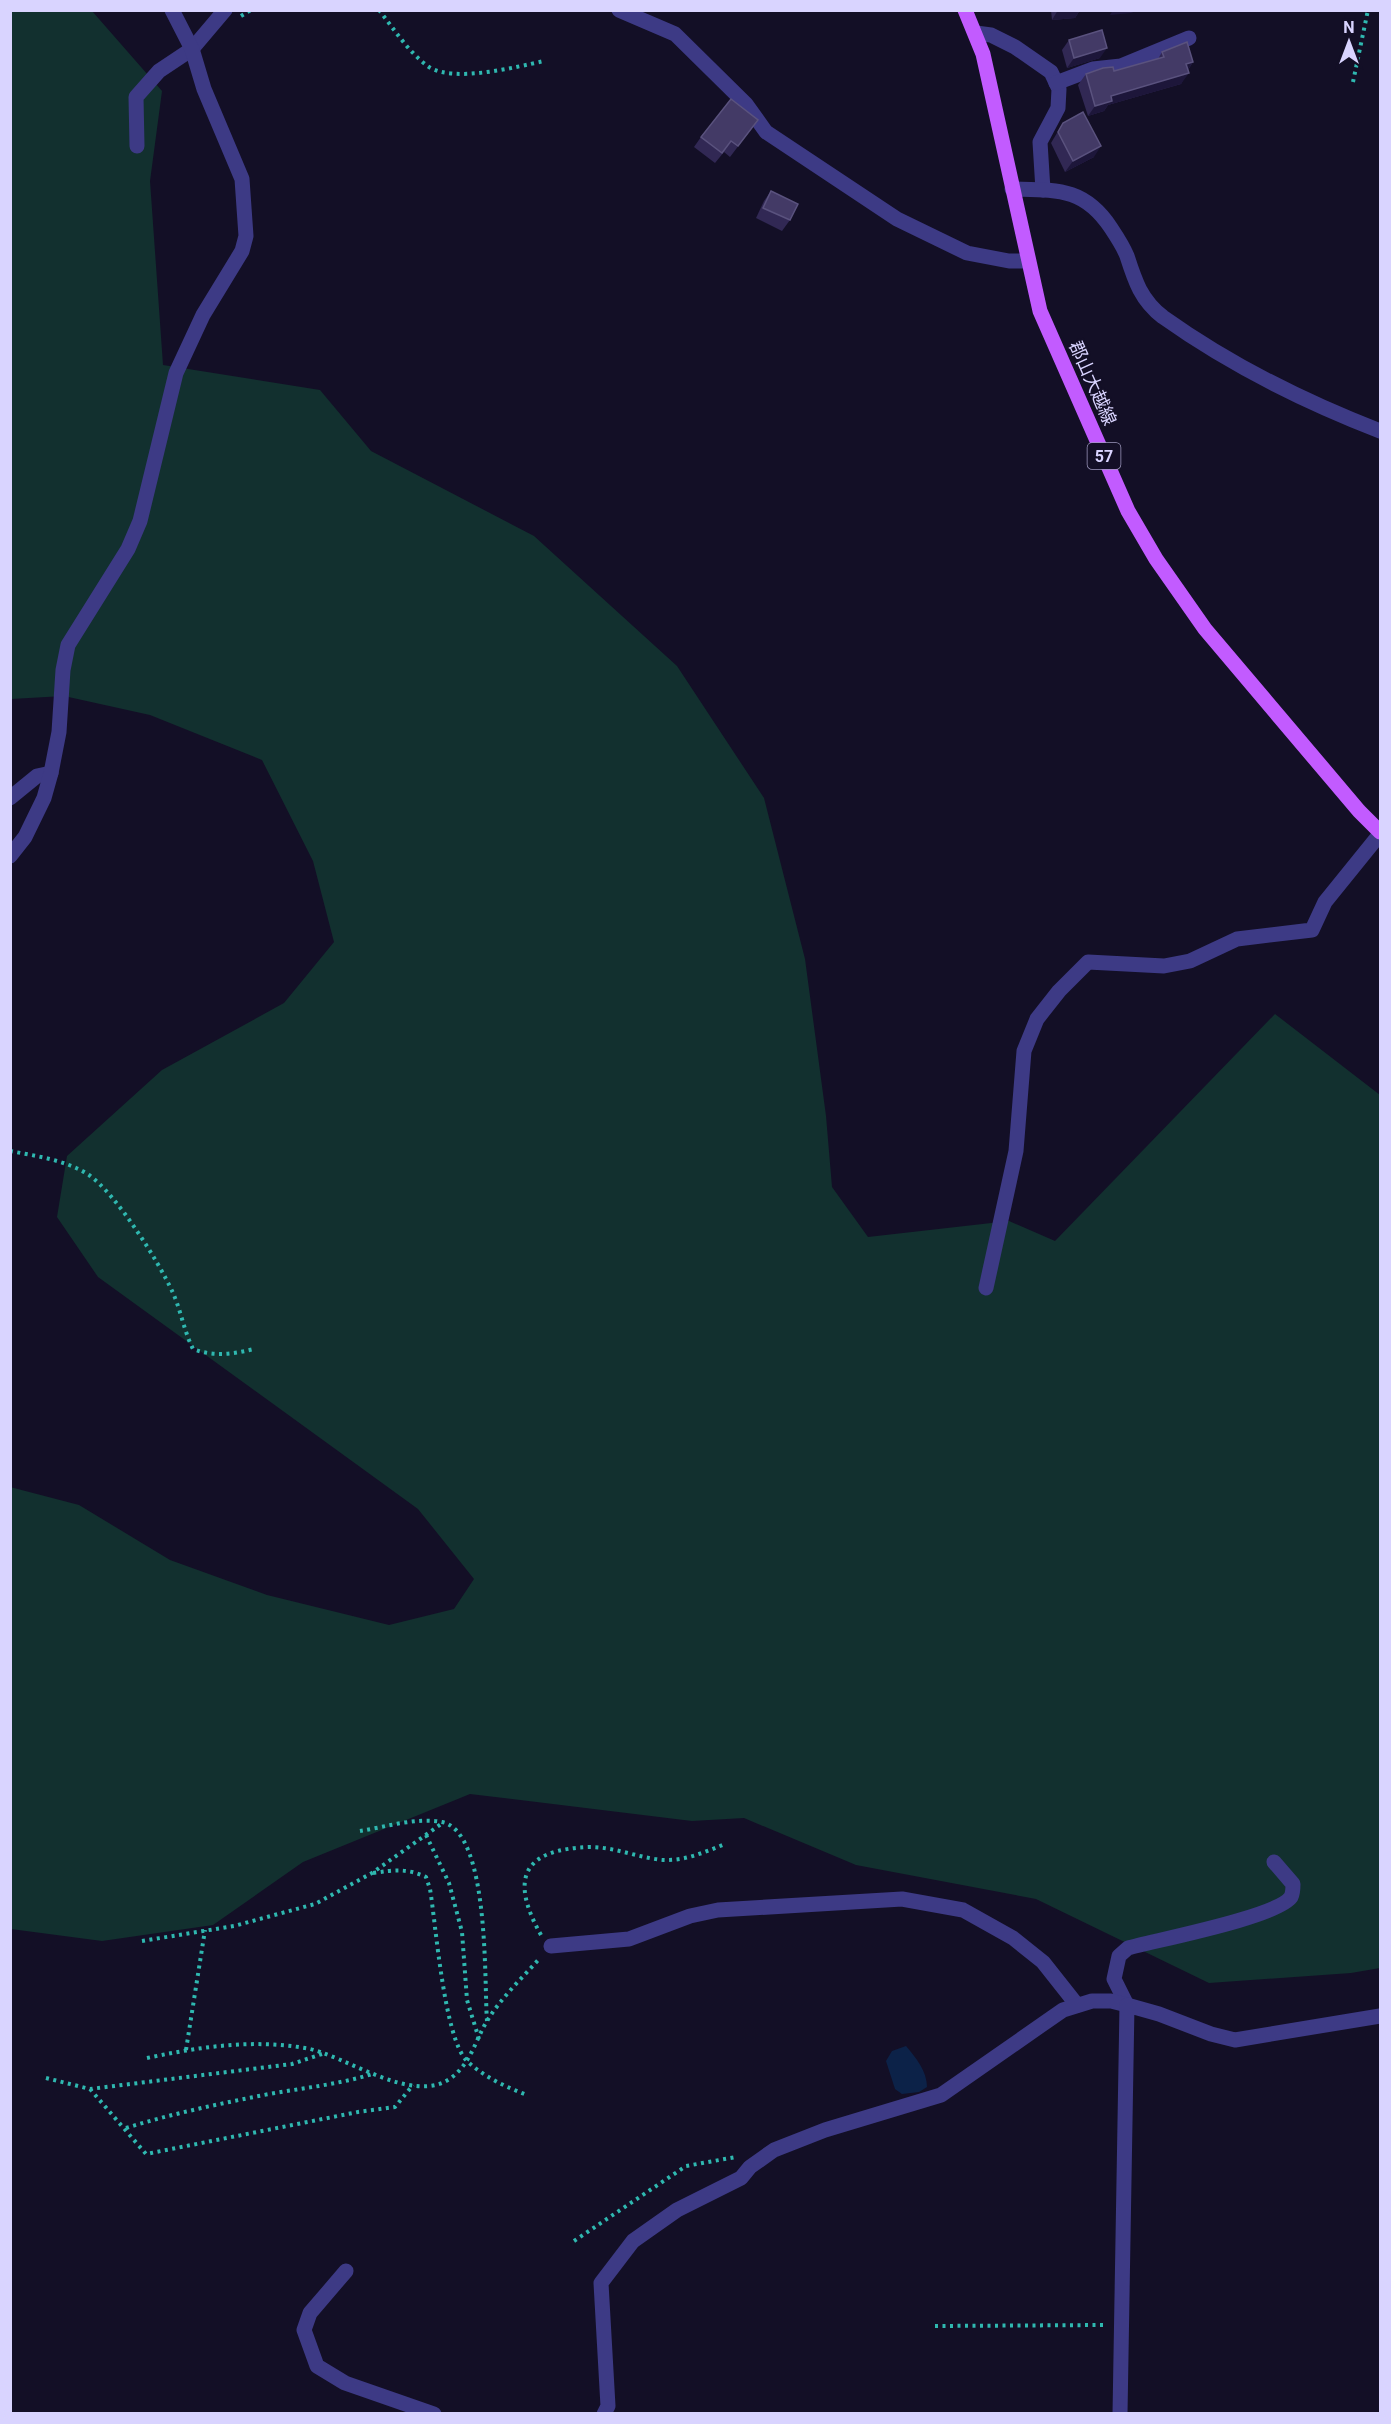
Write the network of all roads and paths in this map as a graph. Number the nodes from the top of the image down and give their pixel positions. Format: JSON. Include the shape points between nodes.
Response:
{"nodes":[{"id":1,"x":172,"y":10,"type":"edge"},
{"id":2,"x":225,"y":10,"type":"edge"},
{"id":3,"x":379,"y":10,"type":"edge"},
{"id":4,"x":619,"y":10,"type":"edge"},
{"id":5,"x":965,"y":10,"type":"edge"},
{"id":6,"x":1368,"y":10,"type":"edge"},
{"id":7,"x":976,"y":33,"type":"junction"},
{"id":8,"x":1189,"y":38,"type":"dead end"},
{"id":9,"x":192,"y":49,"type":"junction"},
{"id":10,"x":544,"y":61,"type":"dead end"},
{"id":11,"x":1353,"y":82,"type":"dead end"},
{"id":12,"x":1056,"y":83,"type":"junction"},
{"id":13,"x":137,"y":146,"type":"dead end"},
{"id":14,"x":1012,"y":189,"type":"junction"},
{"id":15,"x":1043,"y":190,"type":"junction"},
{"id":16,"x":1028,"y":261,"type":"junction"},
{"id":17,"x":1380,"y":431,"type":"edge"},
{"id":18,"x":51,"y":773,"type":"junction"},
{"id":19,"x":10,"y":798,"type":"edge"},
{"id":20,"x":1380,"y":833,"type":"edge"},
{"id":21,"x":10,"y":856,"type":"edge"},
{"id":22,"x":10,"y":1151,"type":"edge"},
{"id":23,"x":986,"y":1288,"type":"dead end"},
{"id":24,"x":254,"y":1349,"type":"dead end"},
{"id":25,"x":444,"y":1822,"type":"junction"},
{"id":26,"x":360,"y":1831,"type":"dead end"},
{"id":27,"x":426,"y":1835,"type":"junction"},
{"id":28,"x":725,"y":1844,"type":"dead end"},
{"id":29,"x":1274,"y":1862,"type":"dead end"},
{"id":30,"x":372,"y":1873,"type":"junction"},
{"id":31,"x":205,"y":1930,"type":"junction"},
{"id":32,"x":142,"y":1941,"type":"dead end"},
{"id":33,"x":551,"y":1946,"type":"junction"},
{"id":34,"x":1077,"y":2005,"type":"junction"},
{"id":35,"x":1126,"y":2006,"type":"junction"},
{"id":36,"x":1380,"y":2016,"type":"edge"},
{"id":37,"x":487,"y":2021,"type":"junction"},
{"id":38,"x":479,"y":2039,"type":"junction"},
{"id":39,"x":186,"y":2050,"type":"junction"},
{"id":40,"x":323,"y":2053,"type":"junction"},
{"id":41,"x":147,"y":2058,"type":"dead end"},
{"id":42,"x":467,"y":2060,"type":"junction"},
{"id":43,"x":373,"y":2074,"type":"junction"},
{"id":44,"x":46,"y":2078,"type":"dead end"},
{"id":45,"x":413,"y":2085,"type":"junction"},
{"id":46,"x":90,"y":2089,"type":"junction"},
{"id":47,"x":527,"y":2095,"type":"dead end"},
{"id":48,"x":126,"y":2128,"type":"junction"},
{"id":49,"x":744,"y":2156,"type":"dead end"},
{"id":50,"x":574,"y":2241,"type":"dead end"},
{"id":51,"x":346,"y":2271,"type":"dead end"},
{"id":52,"x":935,"y":2325,"type":"dead end"},
{"id":53,"x":1121,"y":2325,"type":"junction"},
{"id":54,"x":434,"y":2414,"type":"edge"},
{"id":55,"x":604,"y":2414,"type":"edge"},
{"id":56,"x":1120,"y":2414,"type":"edge"}],
"edges":[{"from":1,"to":9,"type":"street"},
{"from":2,"to":9,"type":"street"},
{"from":3,"to":10,"type":"path","via":[[430,68],[455,73],[490,71]]},
{"from":4,"to":16,"type":"street","via":[[675,34],[746,104],[766,132],[897,219],[967,253]]},
{"from":5,"to":7,"type":"main road","name":"郡山大越線","number":"57"},
{"from":6,"to":11,"type":"path"},
{"from":7,"to":12,"type":"street","via":[[991,35],[1015,47],[1051,72]]},
{"from":7,"to":14,"type":"main road","name":"郡山大越線","number":"57"},
{"from":8,"to":12,"type":"street","via":[[1121,66],[1093,69]]},
{"from":9,"to":13,"type":"street","via":[[159,71],[135,97]]},
{"from":9,"to":18,"type":"street","via":[[204,89],[242,179],[246,236],[242,251],[203,315],[176,373],[140,520],[128,549],[68,645]]},
{"from":12,"to":15,"type":"street","via":[[1058,108],[1040,142]]},
{"from":14,"to":15,"type":"street"},
{"from":14,"to":16,"type":"main road","name":"郡山大越線","number":"57"},
{"from":15,"to":17,"type":"street","via":[[1060,190],[1082,198],[1101,214],[1125,252],[1137,289],[1164,317],[1288,390]]},
{"from":16,"to":20,"type":"main road","name":"郡山大越線","number":"57","via":[[1045,322],[1128,511],[1156,559],[1248,683]]},
{"from":18,"to":19,"type":"street","via":[[38,776]]},
{"from":18,"to":21,"type":"street","via":[[44,798]]},
{"from":20,"to":23,"type":"street","via":[[1324,902],[1312,930],[1237,939],[1190,961],[1164,966],[1088,962],[1059,991],[1038,1019],[1024,1051],[1016,1151]]},
{"from":22,"to":24,"type":"path","via":[[68,1165],[90,1176],[109,1196],[143,1238],[173,1292],[194,1349],[218,1354]]},
{"from":25,"to":26,"type":"path"},
{"from":25,"to":27,"type":"path"},
{"from":25,"to":37,"type":"path","via":[[460,1835],[477,1877],[483,1910]]},
{"from":27,"to":30,"type":"path"},
{"from":27,"to":38,"type":"path","via":[[448,1883],[462,1932],[467,2000]]},
{"from":28,"to":33,"type":"path","via":[[682,1859],[662,1860],[591,1847],[547,1854],[532,1864],[522,1889],[540,1934]]},
{"from":29,"to":35,"type":"street","via":[[1293,1884],[1290,1898],[1283,1903],[1250,1917],[1128,1948],[1119,1956],[1114,1979]]},
{"from":30,"to":31,"type":"path","via":[[315,1904]]},
{"from":30,"to":42,"type":"path","via":[[412,1870],[426,1878],[448,2014],[458,2047]]},
{"from":31,"to":32,"type":"path"},
{"from":31,"to":39,"type":"path"},
{"from":33,"to":34,"type":"street","via":[[629,1939],[718,1910],[902,1899],[963,1910],[1012,1938],[1043,1962]]},
{"from":33,"to":37,"type":"path"},
{"from":34,"to":35,"type":"street","via":[[1111,2001]]},
{"from":34,"to":55,"type":"street","via":[[1063,2010],[941,2095],[825,2130],[774,2150],[741,2178],[677,2210],[633,2241],[601,2283],[608,2406]]},
{"from":35,"to":36,"type":"street","via":[[1235,2040]]},
{"from":35,"to":53,"type":"street"},
{"from":37,"to":38,"type":"path"},
{"from":38,"to":42,"type":"path"},
{"from":39,"to":40,"type":"path","via":[[248,2043]]},
{"from":39,"to":41,"type":"path"},
{"from":40,"to":43,"type":"path"},
{"from":40,"to":46,"type":"path","via":[[292,2064]]},
{"from":42,"to":45,"type":"path","via":[[463,2068],[439,2084]]},
{"from":42,"to":47,"type":"path","via":[[500,2084]]},
{"from":43,"to":45,"type":"path"},
{"from":43,"to":48,"type":"path"},
{"from":44,"to":46,"type":"path"},
{"from":45,"to":48,"type":"path","via":[[395,2107],[146,2154]]},
{"from":46,"to":48,"type":"path"},
{"from":49,"to":50,"type":"path","via":[[686,2166]]},
{"from":51,"to":54,"type":"street","via":[[310,2313],[304,2330],[317,2366],[345,2383]]},
{"from":52,"to":53,"type":"path"},
{"from":53,"to":56,"type":"street"}]}
